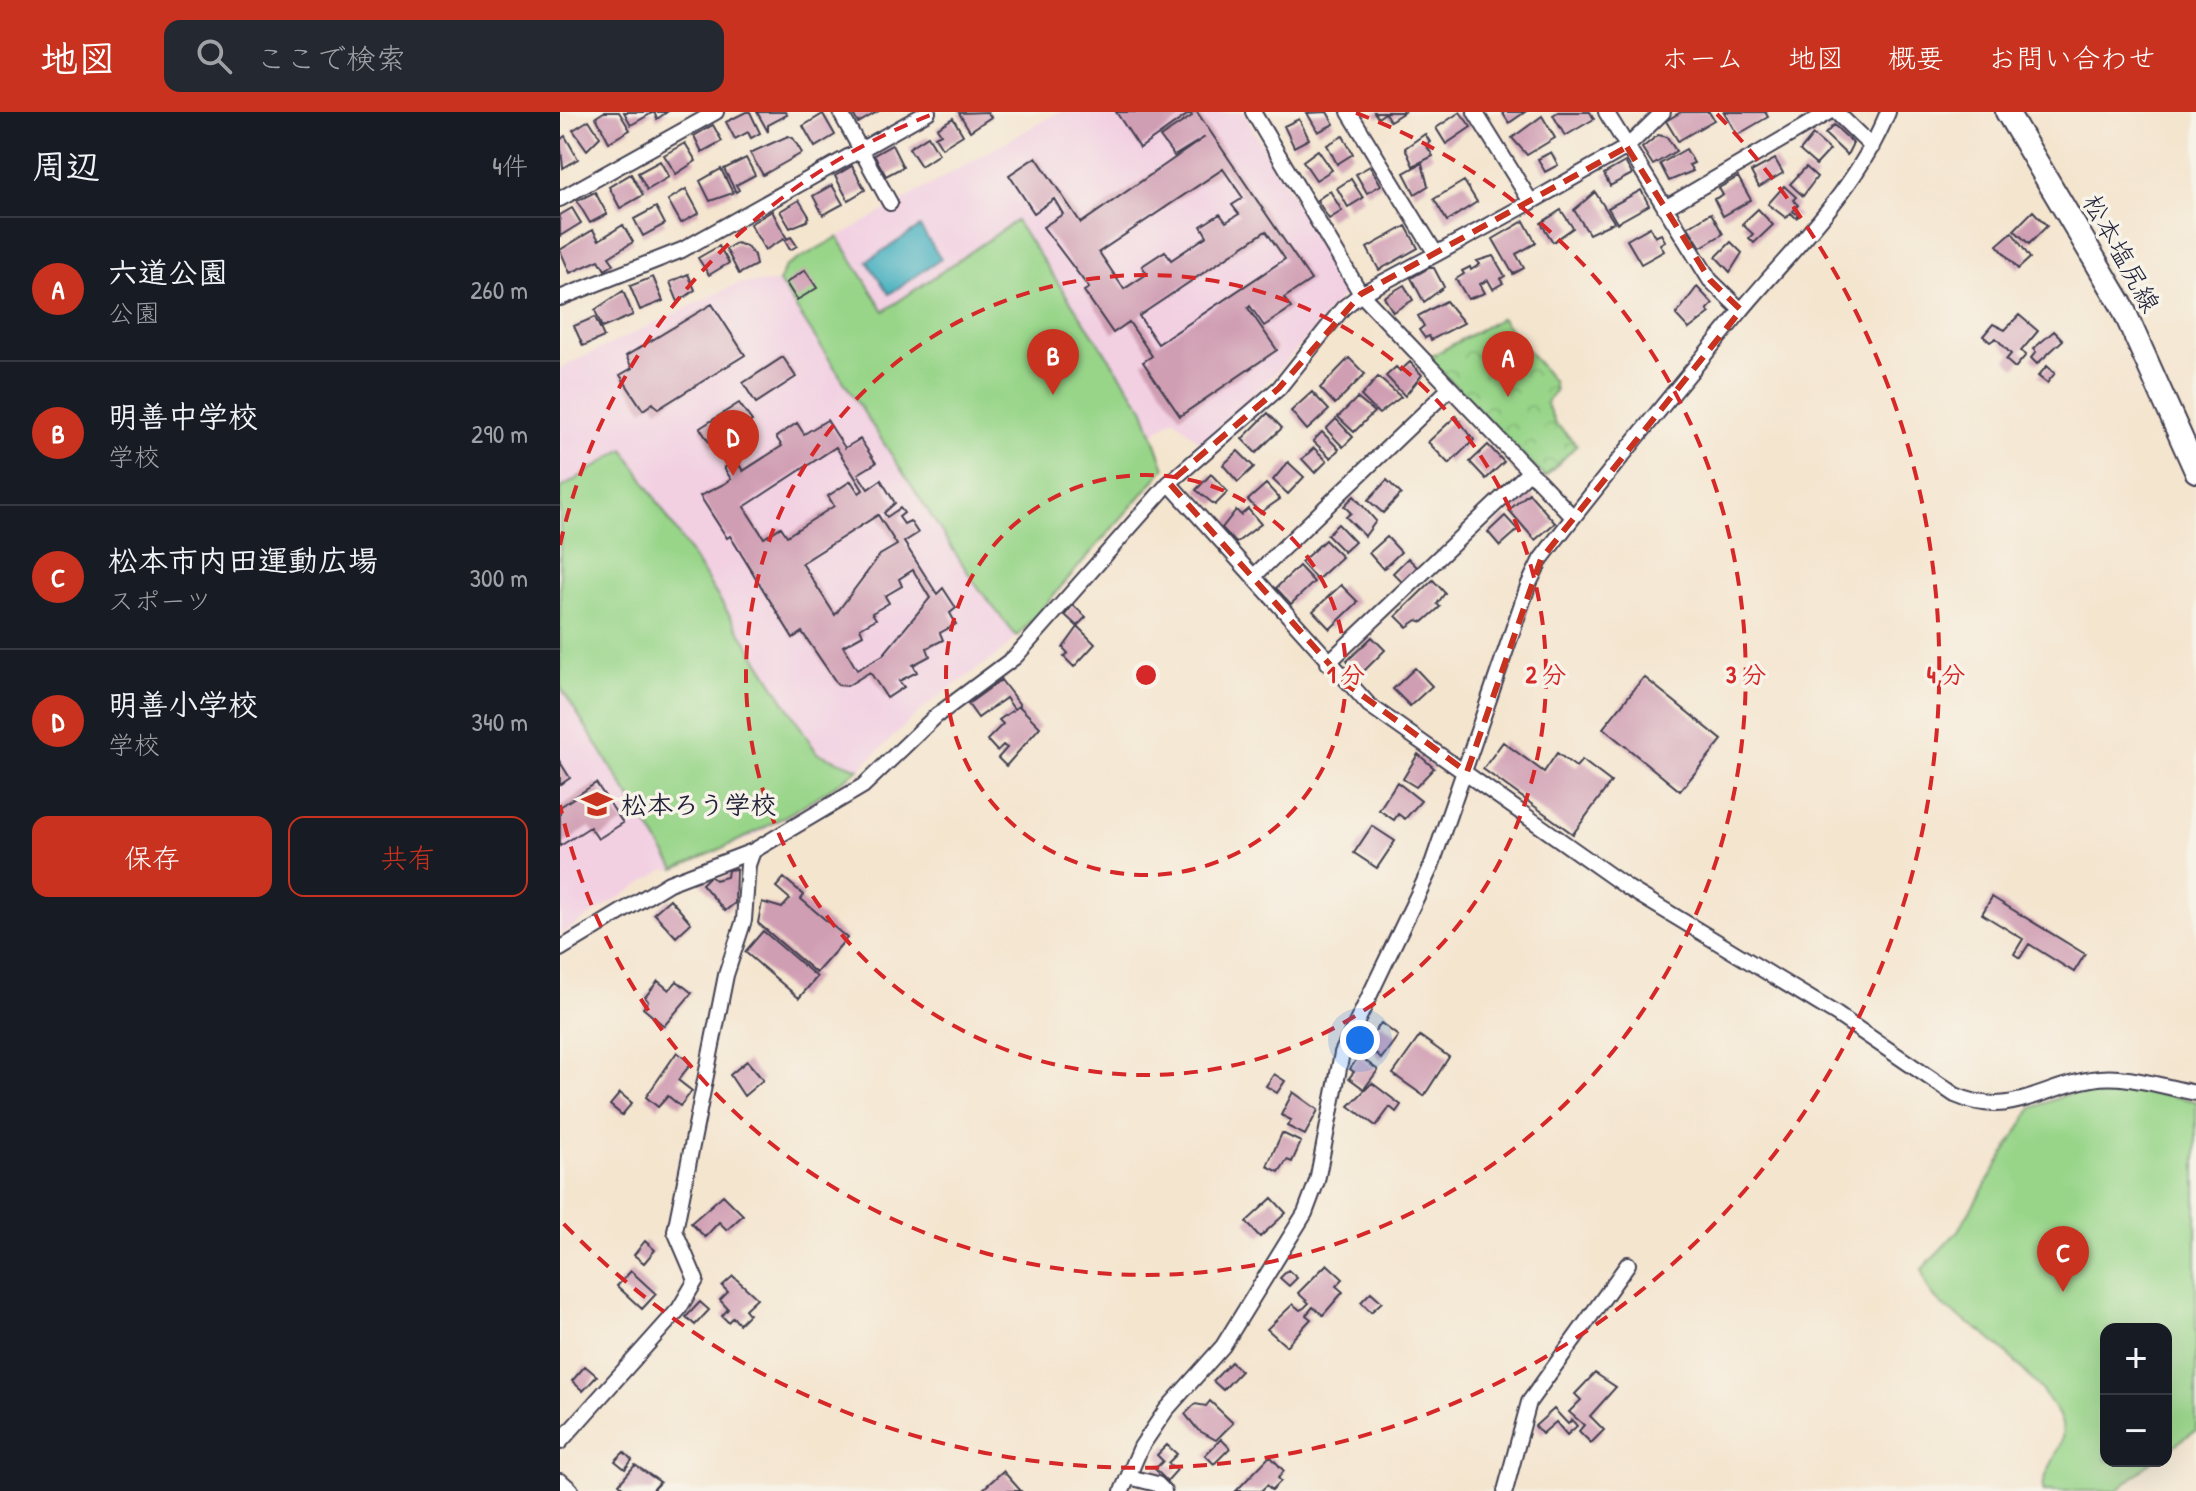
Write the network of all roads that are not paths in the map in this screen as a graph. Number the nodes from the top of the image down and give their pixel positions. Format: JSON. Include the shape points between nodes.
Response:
{"nodes":[{"id":1,"x":716,"y":112,"type":"edge"},
{"id":2,"x":840,"y":112,"type":"edge"},
{"id":3,"x":928,"y":112,"type":"edge"},
{"id":4,"x":1253,"y":112,"type":"edge"},
{"id":5,"x":1349,"y":112,"type":"edge"},
{"id":6,"x":1475,"y":112,"type":"edge"},
{"id":7,"x":1606,"y":112,"type":"edge"},
{"id":8,"x":1663,"y":112,"type":"edge"},
{"id":9,"x":1829,"y":112,"type":"edge"},
{"id":10,"x":1836,"y":112,"type":"edge"},
{"id":11,"x":1888,"y":112,"type":"edge"},
{"id":12,"x":2007,"y":112,"type":"edge"},
{"id":13,"x":1627,"y":147,"type":"junction"},
{"id":14,"x":1872,"y":147,"type":"junction"},
{"id":15,"x":860,"y":149,"type":"junction"},
{"id":16,"x":560,"y":199,"type":"edge"},
{"id":17,"x":1531,"y":202,"type":"junction"},
{"id":18,"x":890,"y":203,"type":"dead end"},
{"id":19,"x":1665,"y":208,"type":"junction"},
{"id":20,"x":1436,"y":254,"type":"junction"},
{"id":21,"x":1361,"y":294,"type":"junction"},
{"id":22,"x":560,"y":298,"type":"edge"},
{"id":23,"x":1741,"y":310,"type":"junction"},
{"id":24,"x":1449,"y":389,"type":"junction"},
{"id":25,"x":2196,"y":471,"type":"edge"},
{"id":26,"x":1529,"y":472,"type":"junction"},
{"id":27,"x":1169,"y":483,"type":"junction"},
{"id":28,"x":1573,"y":517,"type":"junction"},
{"id":29,"x":1254,"y":576,"type":"junction"},
{"id":30,"x":1328,"y":663,"type":"junction"},
{"id":31,"x":1467,"y":772,"type":"junction"},
{"id":32,"x":753,"y":851,"type":"junction"},
{"id":33,"x":560,"y":949,"type":"edge"},
{"id":34,"x":2196,"y":1093,"type":"edge"},
{"id":35,"x":1628,"y":1264,"type":"dead end"},
{"id":36,"x":560,"y":1442,"type":"edge"},
{"id":37,"x":560,"y":1483,"type":"edge"},
{"id":38,"x":1126,"y":1484,"type":"edge"},
{"id":39,"x":569,"y":1491,"type":"edge"},
{"id":40,"x":1164,"y":1491,"type":"edge"},
{"id":41,"x":1505,"y":1491,"type":"edge"}],
"edges":[{"from":1,"to":16,"type":"street"},
{"from":2,"to":15,"type":"street"},
{"from":3,"to":15,"type":"street"},
{"from":4,"to":21,"type":"street"},
{"from":5,"to":20,"type":"street"},
{"from":6,"to":17,"type":"street"},
{"from":7,"to":13,"type":"street"},
{"from":8,"to":13,"type":"street"},
{"from":9,"to":19,"type":"street"},
{"from":10,"to":14,"type":"street"},
{"from":11,"to":14,"type":"street"},
{"from":12,"to":25,"type":"main road","name":"松本塩尻線","via":[[2121,304]]},
{"from":13,"to":17,"type":"street"},
{"from":13,"to":19,"type":"street"},
{"from":14,"to":23,"type":"street","via":[[1835,202]]},
{"from":15,"to":18,"type":"street"},
{"from":15,"to":22,"type":"street","via":[[682,250]]},
{"from":17,"to":20,"type":"street"},
{"from":19,"to":23,"type":"street","via":[[1710,280]]},
{"from":20,"to":21,"type":"street"},
{"from":21,"to":24,"type":"street"},
{"from":21,"to":27,"type":"street","via":[[1343,308],[1279,388]]},
{"from":23,"to":28,"type":"street"},
{"from":24,"to":26,"type":"street"},
{"from":24,"to":29,"type":"street"},
{"from":26,"to":28,"type":"street"},
{"from":26,"to":30,"type":"street"},
{"from":27,"to":29,"type":"street"},
{"from":27,"to":32,"type":"street","via":[[1014,648],[863,786]]},
{"from":28,"to":31,"type":"street","via":[[1528,586]]},
{"from":29,"to":30,"type":"street"},
{"from":30,"to":31,"type":"street","via":[[1369,705]]},
{"from":31,"to":34,"type":"street","via":[[1628,888],[1836,1014],[1955,1095],[1976,1104],[2006,1106],[2090,1079],[2115,1077]]},
{"from":31,"to":38,"type":"street","via":[[1431,867],[1342,1053],[1317,1181],[1305,1213],[1223,1346],[1141,1447]]},
{"from":32,"to":33,"type":"street","via":[[669,883]]},
{"from":32,"to":36,"type":"street","via":[[744,920],[726,975],[675,1231],[696,1280],[679,1309]]},
{"from":35,"to":41,"type":"street","via":[[1529,1402]]},
{"from":37,"to":39,"type":"main road"},
{"from":38,"to":40,"type":"street","via":[[1157,1484]]}]}
